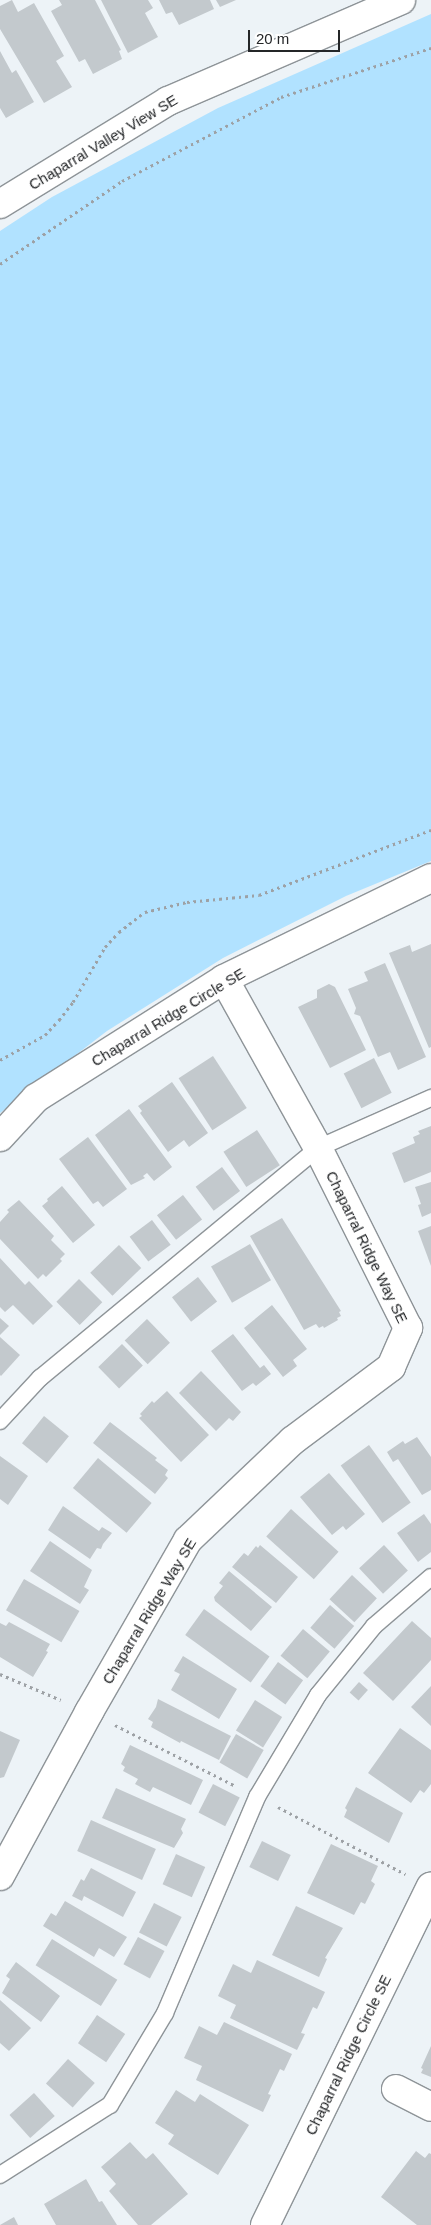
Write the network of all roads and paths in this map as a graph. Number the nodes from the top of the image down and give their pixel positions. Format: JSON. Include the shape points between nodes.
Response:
{"nodes":[{"id":1,"x":401,"y":0,"type":"edge"},
{"id":2,"x":431,"y":48,"type":"edge"},
{"id":3,"x":0,"y":204,"type":"edge"},
{"id":4,"x":0,"y":264,"type":"edge"},
{"id":5,"x":431,"y":830,"type":"edge"},
{"id":6,"x":431,"y":878,"type":"edge"},
{"id":7,"x":224,"y":979,"type":"junction"},
{"id":8,"x":0,"y":1060,"type":"edge"},
{"id":9,"x":431,"y":1098,"type":"edge"},
{"id":10,"x":0,"y":1137,"type":"edge"},
{"id":11,"x":318,"y":1148,"type":"junction"},
{"id":12,"x":0,"y":1421,"type":"edge"},
{"id":13,"x":431,"y":1577,"type":"edge"},
{"id":14,"x":0,"y":1674,"type":"edge"},
{"id":15,"x":89,"y":1712,"type":"junction"},
{"id":16,"x":257,"y":1797,"type":"junction"},
{"id":17,"x":0,"y":1876,"type":"edge"},
{"id":18,"x":431,"y":1886,"type":"edge"},
{"id":19,"x":396,"y":2089,"type":"dead end"},
{"id":20,"x":431,"y":2107,"type":"edge"},
{"id":21,"x":0,"y":2175,"type":"edge"},
{"id":22,"x":265,"y":2225,"type":"edge"}],
"edges":[{"from":1,"to":3,"type":"street","name":"Chaparral Valley View SE","via":[[168,100]]},
{"from":2,"to":4,"type":"path","via":[[281,97],[122,181]]},
{"from":5,"to":8,"type":"path","via":[[259,895],[187,902],[145,912],[104,947],[73,1002],[45,1035]]},
{"from":6,"to":7,"type":"street","name":"Chaparral Ridge Circle SE"},
{"from":7,"to":10,"type":"street","name":"Chaparral Ridge Circle SE","via":[[36,1098]]},
{"from":7,"to":11,"type":"street","name":"Chaparral Ridge Way SE"},
{"from":9,"to":11,"type":"lane"},
{"from":11,"to":12,"type":"lane","via":[[40,1378]]},
{"from":11,"to":15,"type":"street","name":"Chaparral Ridge Way SE","via":[[408,1328],[391,1367],[292,1441],[188,1540]]},
{"from":13,"to":16,"type":"lane","via":[[374,1626],[318,1695]]},
{"from":14,"to":15,"type":"path"},
{"from":15,"to":16,"type":"path"},
{"from":15,"to":17,"type":"street","name":"Chaparral Ridge Way SE"},
{"from":16,"to":18,"type":"path"},
{"from":16,"to":21,"type":"lane","via":[[165,2013],[110,2106]]},
{"from":18,"to":22,"type":"street","name":"Chaparral Ridge Circle SE"},
{"from":19,"to":20,"type":"street"}]}
